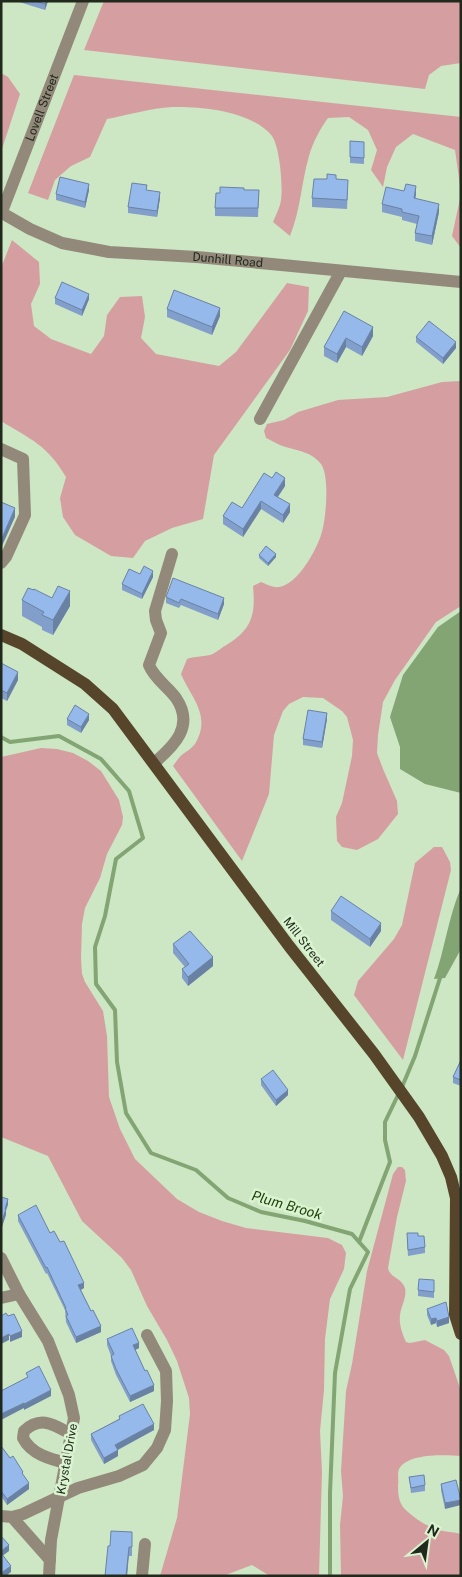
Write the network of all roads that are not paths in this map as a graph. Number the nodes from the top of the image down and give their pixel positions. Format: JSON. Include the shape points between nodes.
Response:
{"nodes":[{"id":1,"x":83,"y":1,"type":"edge"},
{"id":2,"x":2,"y":214,"type":"edge"},
{"id":3,"x":341,"y":270,"type":"junction"},
{"id":4,"x":461,"y":282,"type":"edge"},
{"id":5,"x":260,"y":419,"type":"dead end"},
{"id":6,"x":1,"y":449,"type":"edge"},
{"id":7,"x":172,"y":554,"type":"dead end"},
{"id":8,"x":1,"y":563,"type":"edge"},
{"id":9,"x":1,"y":635,"type":"edge"},
{"id":10,"x":154,"y":763,"type":"junction"},
{"id":11,"x":458,"y":1196,"type":"edge"},
{"id":12,"x":1,"y":1258,"type":"edge"},
{"id":13,"x":20,"y":1294,"type":"junction"},
{"id":14,"x":1,"y":1298,"type":"edge"},
{"id":15,"x":461,"y":1334,"type":"edge"},
{"id":16,"x":147,"y":1335,"type":"dead end"},
{"id":17,"x":71,"y":1434,"type":"junction"},
{"id":18,"x":66,"y":1463,"type":"junction"},
{"id":19,"x":60,"y":1497,"type":"junction"},
{"id":20,"x":7,"y":1516,"type":"edge"},
{"id":21,"x":145,"y":1544,"type":"dead end"},
{"id":22,"x":50,"y":1560,"type":"junction"},
{"id":23,"x":49,"y":1576,"type":"edge"},
{"id":24,"x":142,"y":1576,"type":"edge"}],
"edges":[{"from":1,"to":2,"type":"street","name":"Lovell Street"},
{"from":2,"to":3,"type":"street","name":"Dunhill Road","via":[[62,243],[109,252]]},
{"from":3,"to":4,"type":"street","name":"Dunhill Road"},
{"from":3,"to":5,"type":"street"},
{"from":6,"to":8,"type":"street","via":[[23,460],[25,515]]},
{"from":7,"to":10,"type":"street","via":[[154,611],[161,633],[149,665],[176,699],[183,724],[175,744]]},
{"from":9,"to":10,"type":"main road","name":"Mill Street","via":[[22,644],[85,684],[113,709]]},
{"from":10,"to":11,"type":"main road","name":"Mill Street","via":[[419,1117],[442,1156]]},
{"from":11,"to":15,"type":"main road","name":"Mill Street","via":[[455,1315]]},
{"from":12,"to":13,"type":"street","name":"Krystal Drive"},
{"from":13,"to":14,"type":"street"},
{"from":13,"to":17,"type":"street","name":"Krystal Drive","via":[[48,1341],[70,1395],[74,1418]]},
{"from":16,"to":19,"type":"street","via":[[166,1371],[165,1430],[157,1448],[143,1465]]},
{"from":17,"to":18,"type":"street","name":"Krystal Drive"},
{"from":17,"to":18,"type":"street","via":[[45,1422],[37,1422],[24,1431],[26,1444],[42,1456]]},
{"from":18,"to":19,"type":"street","name":"Krystal Drive"},
{"from":19,"to":20,"type":"street"},
{"from":19,"to":22,"type":"street","name":"Krystal Drive"},
{"from":20,"to":22,"type":"street"},
{"from":21,"to":24,"type":"street"},
{"from":22,"to":23,"type":"street","name":"Krystal Drive"}]}
